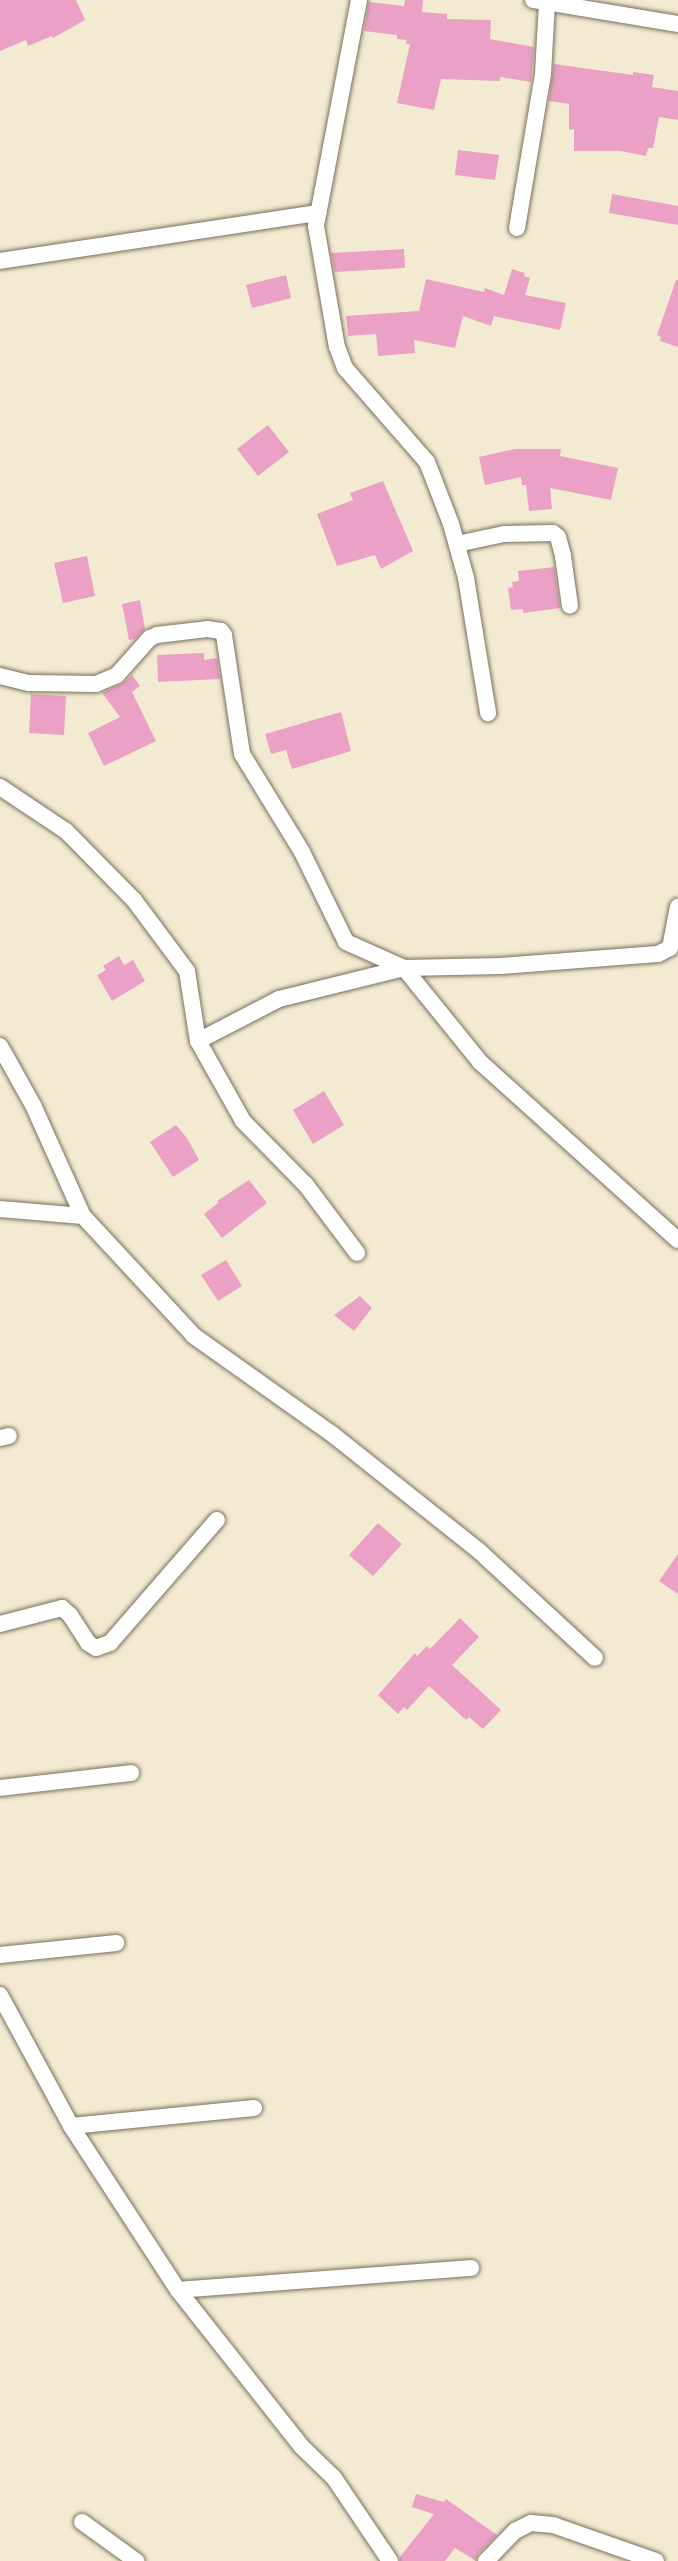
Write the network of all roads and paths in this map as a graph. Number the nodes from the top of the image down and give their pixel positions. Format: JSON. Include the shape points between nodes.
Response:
{"nodes":[{"id":1,"x":360,"y":0,"type":"edge"},
{"id":2,"x":540,"y":1,"type":"edge"},
{"id":3,"x":580,"y":4,"type":"edge"},
{"id":4,"x":678,"y":24,"type":"edge"},
{"id":5,"x":318,"y":213,"type":"junction"},
{"id":6,"x":517,"y":228,"type":"dead end"},
{"id":7,"x":0,"y":261,"type":"edge"},
{"id":8,"x":457,"y":544,"type":"junction"},
{"id":9,"x":570,"y":606,"type":"dead end"},
{"id":10,"x":0,"y":676,"type":"edge"},
{"id":11,"x":488,"y":713,"type":"dead end"},
{"id":12,"x":0,"y":787,"type":"edge"},
{"id":13,"x":678,"y":907,"type":"edge"},
{"id":14,"x":404,"y":968,"type":"junction"},
{"id":15,"x":198,"y":1041,"type":"junction"},
{"id":16,"x":0,"y":1046,"type":"edge"},
{"id":17,"x":0,"y":1209,"type":"edge"},
{"id":18,"x":83,"y":1216,"type":"junction"},
{"id":19,"x":678,"y":1240,"type":"edge"},
{"id":20,"x":357,"y":1253,"type":"dead end"},
{"id":21,"x":217,"y":1520,"type":"dead end"},
{"id":22,"x":0,"y":1624,"type":"edge"},
{"id":23,"x":595,"y":1658,"type":"dead end"},
{"id":24,"x":131,"y":1773,"type":"dead end"},
{"id":25,"x":0,"y":1788,"type":"edge"},
{"id":26,"x":116,"y":1943,"type":"dead end"},
{"id":27,"x":0,"y":1955,"type":"edge"},
{"id":28,"x":0,"y":1995,"type":"edge"},
{"id":29,"x":254,"y":2108,"type":"dead end"},
{"id":30,"x":71,"y":2126,"type":"junction"},
{"id":31,"x":471,"y":2268,"type":"dead end"},
{"id":32,"x":178,"y":2290,"type":"junction"},
{"id":33,"x":82,"y":2522,"type":"dead end"},
{"id":34,"x":136,"y":2561,"type":"edge"},
{"id":35,"x":390,"y":2561,"type":"edge"},
{"id":36,"x":486,"y":2561,"type":"edge"},
{"id":37,"x":656,"y":2561,"type":"edge"}],
"edges":[{"from":1,"to":5,"type":"street"},
{"from":2,"to":3,"type":"street"},
{"from":2,"to":6,"type":"street","via":[[543,74]]},
{"from":3,"to":4,"type":"street"},
{"from":5,"to":7,"type":"street"},
{"from":5,"to":8,"type":"street","via":[[316,226],[337,346],[345,368],[427,462]]},
{"from":8,"to":9,"type":"street","via":[[504,534],[553,533],[558,537]]},
{"from":8,"to":11,"type":"street"},
{"from":10,"to":14,"type":"street","via":[[29,683],[96,684],[117,675],[157,635],[221,631],[242,754],[302,852],[346,942]]},
{"from":12,"to":15,"type":"street","via":[[66,831],[135,900],[187,971]]},
{"from":13,"to":14,"type":"street","via":[[670,948],[658,954],[501,966]]},
{"from":14,"to":15,"type":"street","via":[[279,999]]},
{"from":14,"to":19,"type":"street","via":[[480,1062]]},
{"from":15,"to":20,"type":"street","via":[[243,1121],[306,1185]]},
{"from":16,"to":18,"type":"street","via":[[33,1105]]},
{"from":17,"to":18,"type":"street"},
{"from":18,"to":23,"type":"street","via":[[194,1336],[332,1434],[478,1550]]},
{"from":21,"to":22,"type":"street","via":[[110,1643],[96,1648],[88,1643],[62,1608]]},
{"from":24,"to":25,"type":"street"},
{"from":26,"to":27,"type":"street"},
{"from":28,"to":30,"type":"street"},
{"from":29,"to":30,"type":"street"},
{"from":30,"to":32,"type":"street"},
{"from":31,"to":32,"type":"street"},
{"from":32,"to":35,"type":"street","via":[[301,2446],[334,2478]]},
{"from":33,"to":34,"type":"street"},
{"from":36,"to":37,"type":"street","via":[[515,2531],[531,2523],[553,2525]]}]}
